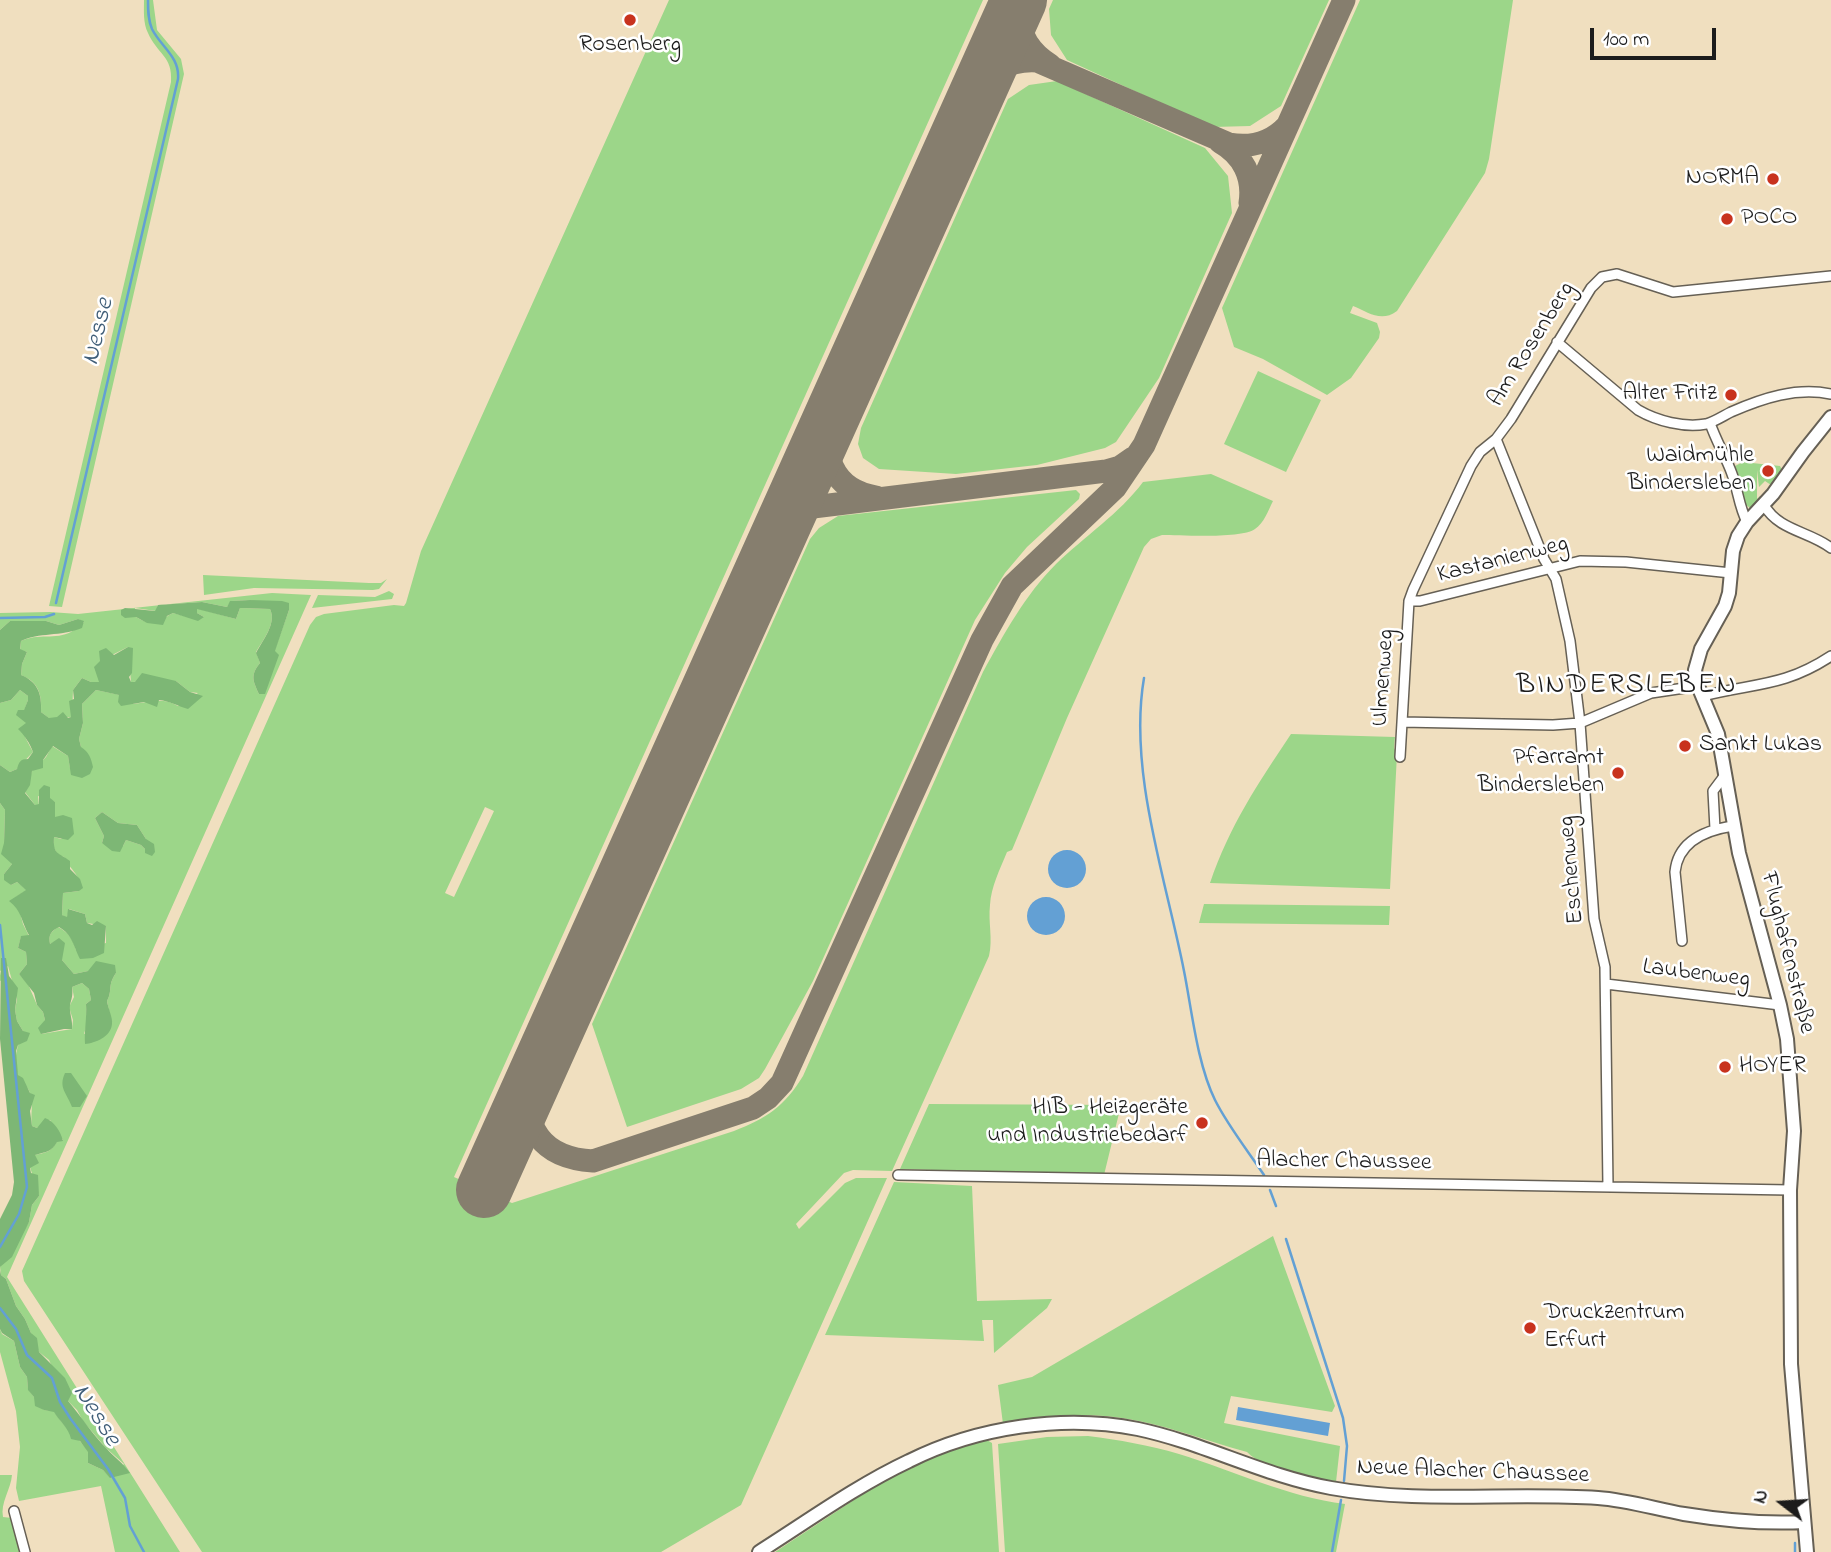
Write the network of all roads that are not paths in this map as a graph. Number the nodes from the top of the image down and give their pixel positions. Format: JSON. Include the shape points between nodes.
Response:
{"nodes":[{"id":1,"x":1831,"y":276,"type":"edge"},
{"id":2,"x":1557,"y":342,"type":"junction"},
{"id":3,"x":1831,"y":394,"type":"edge"},
{"id":4,"x":1831,"y":417,"type":"edge"},
{"id":5,"x":1710,"y":423,"type":"junction"},
{"id":6,"x":1496,"y":439,"type":"junction"},
{"id":7,"x":1764,"y":505,"type":"junction"},
{"id":8,"x":1746,"y":522,"type":"junction"},
{"id":9,"x":1831,"y":548,"type":"edge"},
{"id":10,"x":1551,"y":567,"type":"junction"},
{"id":11,"x":1731,"y":573,"type":"junction"},
{"id":12,"x":1409,"y":601,"type":"junction"},
{"id":13,"x":1831,"y":656,"type":"edge"},
{"id":14,"x":1700,"y":691,"type":"junction"},
{"id":15,"x":1402,"y":722,"type":"junction"},
{"id":16,"x":1580,"y":723,"type":"junction"},
{"id":17,"x":1400,"y":757,"type":"dead end"},
{"id":18,"x":1725,"y":775,"type":"junction"},
{"id":19,"x":1733,"y":826,"type":"junction"},
{"id":20,"x":1715,"y":829,"type":"junction"},
{"id":21,"x":1682,"y":941,"type":"dead end"},
{"id":22,"x":1606,"y":984,"type":"junction"},
{"id":23,"x":1780,"y":1005,"type":"junction"},
{"id":24,"x":898,"y":1175,"type":"dead end"},
{"id":25,"x":1608,"y":1187,"type":"junction"},
{"id":26,"x":1790,"y":1190,"type":"junction"},
{"id":27,"x":14,"y":1511,"type":"dead end"},
{"id":28,"x":1804,"y":1522,"type":"junction"},
{"id":29,"x":25,"y":1552,"type":"edge"},
{"id":30,"x":759,"y":1552,"type":"edge"},
{"id":31,"x":1807,"y":1552,"type":"edge"}],
"edges":[{"from":1,"to":2,"type":"street","name":"Am Rosenberg","via":[[1673,292],[1617,274],[1604,276],[1591,288]]},
{"from":2,"to":5,"type":"street","via":[[1652,418]]},
{"from":2,"to":6,"type":"street","name":"Am Rosenberg"},
{"from":3,"to":5,"type":"street","via":[[1779,395]]},
{"from":4,"to":7,"type":"street","name":"Flughafenstraße"},
{"from":5,"to":8,"type":"street","via":[[1732,473]]},
{"from":6,"to":10,"type":"street","name":"Eschenweg"},
{"from":6,"to":12,"type":"street","name":"Am Rosenberg","via":[[1471,466]]},
{"from":7,"to":8,"type":"street","name":"Flughafenstraße"},
{"from":7,"to":9,"type":"street","via":[[1781,525]]},
{"from":8,"to":11,"type":"street","name":"Flughafenstraße","via":[[1733,551]]},
{"from":10,"to":11,"type":"street","name":"Kastanienweg","via":[[1595,560]]},
{"from":10,"to":12,"type":"street","name":"Kastanienweg"},
{"from":10,"to":16,"type":"street","name":"Eschenweg","via":[[1570,641]]},
{"from":11,"to":14,"type":"street","name":"Flughafenstraße","via":[[1725,606],[1696,663]]},
{"from":12,"to":15,"type":"street","name":"Ulmenweg"},
{"from":13,"to":14,"type":"street","via":[[1775,682]]},
{"from":14,"to":16,"type":"street","via":[[1651,693]]},
{"from":14,"to":18,"type":"street","name":"Flughafenstraße","via":[[1718,734]]},
{"from":15,"to":16,"type":"street"},
{"from":15,"to":17,"type":"street","name":"Ulmenweg"},
{"from":16,"to":22,"type":"street","name":"Eschenweg","via":[[1594,919]]},
{"from":18,"to":19,"type":"street","name":"Flughafenstraße"},
{"from":18,"to":20,"type":"street","name":"Flughafenstraße","via":[[1713,791]]},
{"from":19,"to":20,"type":"street"},
{"from":19,"to":23,"type":"street","name":"Flughafenstraße"},
{"from":20,"to":21,"type":"street","via":[[1687,845],[1676,860]]},
{"from":22,"to":23,"type":"street","name":"Laubenweg"},
{"from":22,"to":25,"type":"street","name":"Eschenweg"},
{"from":23,"to":26,"type":"street","name":"Flughafenstraße","via":[[1790,1064]]},
{"from":24,"to":25,"type":"street","name":"Alacher Chaussee"},
{"from":25,"to":26,"type":"street","name":"Alacher Chaussee"},
{"from":26,"to":28,"type":"street","name":"Flughafenstraße","via":[[1791,1364]]},
{"from":27,"to":29,"type":"street"},
{"from":28,"to":30,"type":"street","name":"Neue Alacher Chaussee","via":[[1688,1515],[1600,1498],[1362,1492],[1296,1481],[1185,1441],[1089,1423],[995,1432],[938,1448],[876,1479]]},
{"from":28,"to":31,"type":"street","name":"Flughafenstraße"}]}
